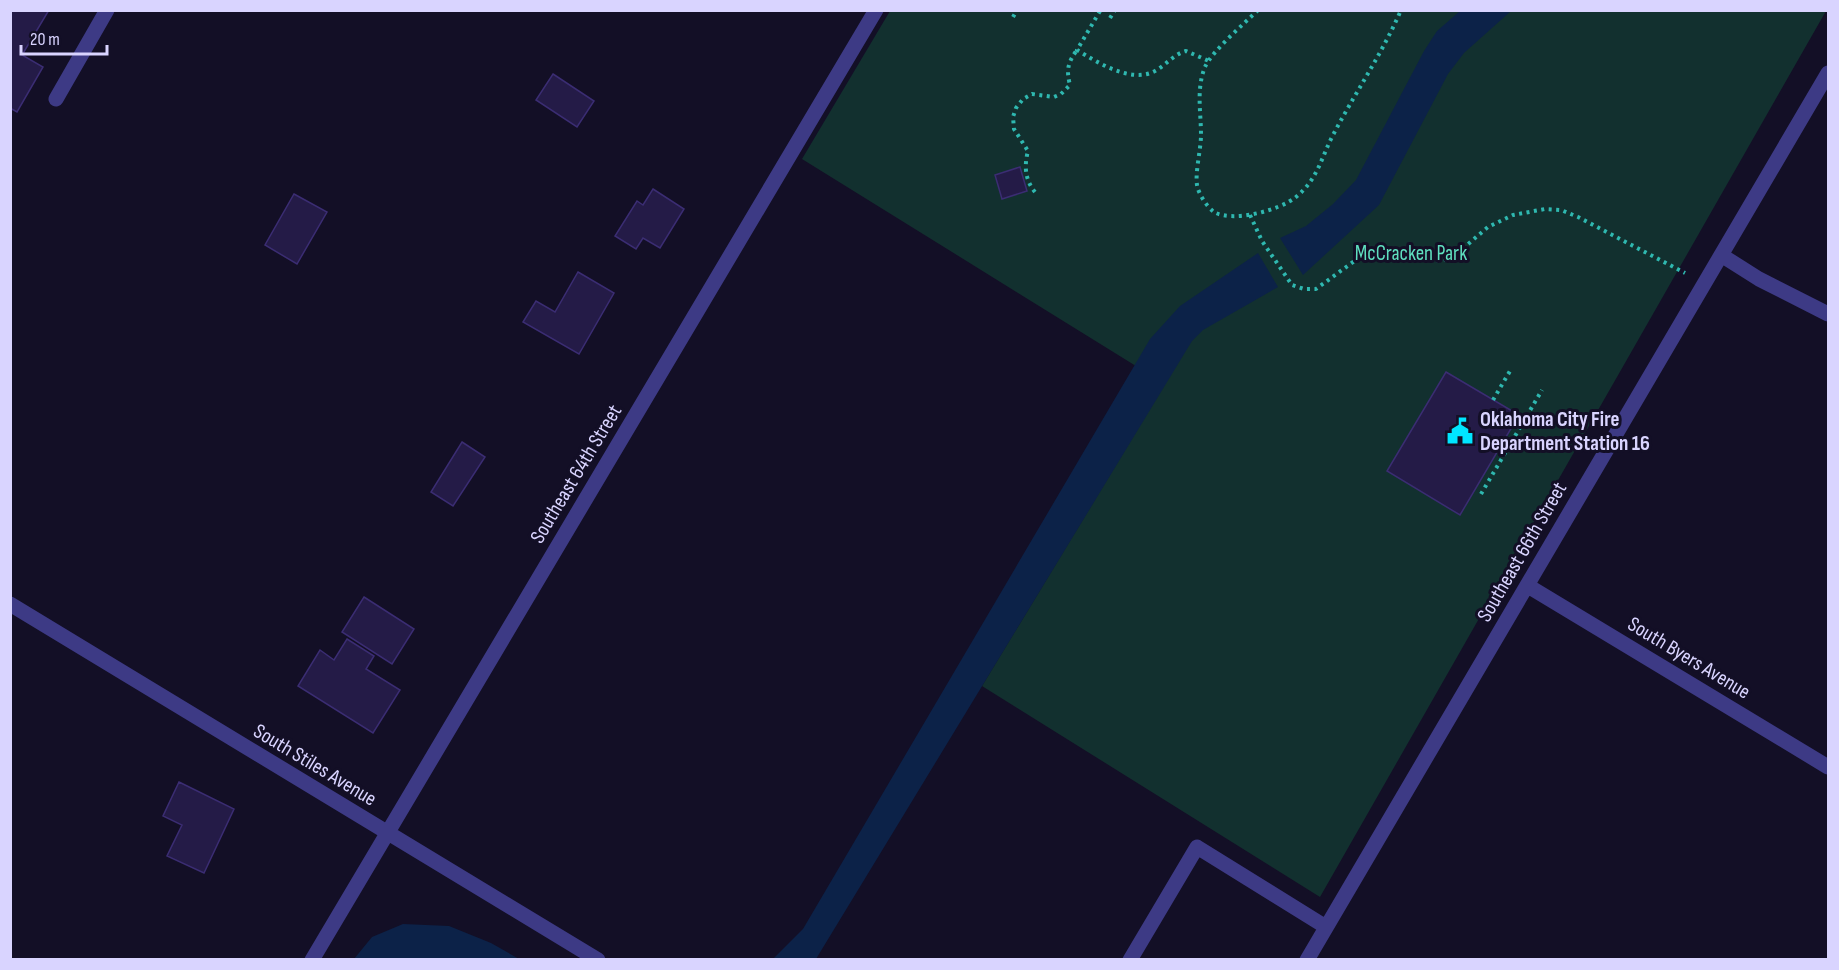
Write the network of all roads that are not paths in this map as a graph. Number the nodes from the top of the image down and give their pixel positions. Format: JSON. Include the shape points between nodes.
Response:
{"nodes":[{"id":1,"x":107,"y":10,"type":"edge"},
{"id":2,"x":876,"y":10,"type":"edge"},
{"id":3,"x":1828,"y":73,"type":"edge"},
{"id":4,"x":56,"y":99,"type":"dead end"},
{"id":5,"x":1721,"y":255,"type":"junction"},
{"id":6,"x":1828,"y":314,"type":"edge"},
{"id":7,"x":1528,"y":586,"type":"junction"},
{"id":8,"x":10,"y":604,"type":"edge"},
{"id":9,"x":1828,"y":767,"type":"edge"},
{"id":10,"x":387,"y":833,"type":"junction"},
{"id":11,"x":1326,"y":927,"type":"junction"},
{"id":12,"x":312,"y":960,"type":"edge"},
{"id":13,"x":598,"y":960,"type":"edge"},
{"id":14,"x":1130,"y":960,"type":"edge"},
{"id":15,"x":1307,"y":960,"type":"edge"}],
"edges":[{"from":1,"to":4,"type":"street"},
{"from":2,"to":10,"type":"street","name":"Southeast 64th Street"},
{"from":3,"to":5,"type":"street","name":"Southeast 66th Street"},
{"from":5,"to":6,"type":"street"},
{"from":5,"to":7,"type":"street","name":"Southeast 66th Street"},
{"from":7,"to":9,"type":"street","name":"South Byers Avenue"},
{"from":7,"to":11,"type":"street","name":"Southeast 66th Street"},
{"from":8,"to":10,"type":"street","name":"South Stiles Avenue"},
{"from":10,"to":12,"type":"street","name":"Southeast 64th Street"},
{"from":10,"to":13,"type":"street","name":"South Stiles Avenue"},
{"from":11,"to":14,"type":"street","via":[[1197,847]]},
{"from":11,"to":15,"type":"street","name":"Southeast 66th Street"}]}
